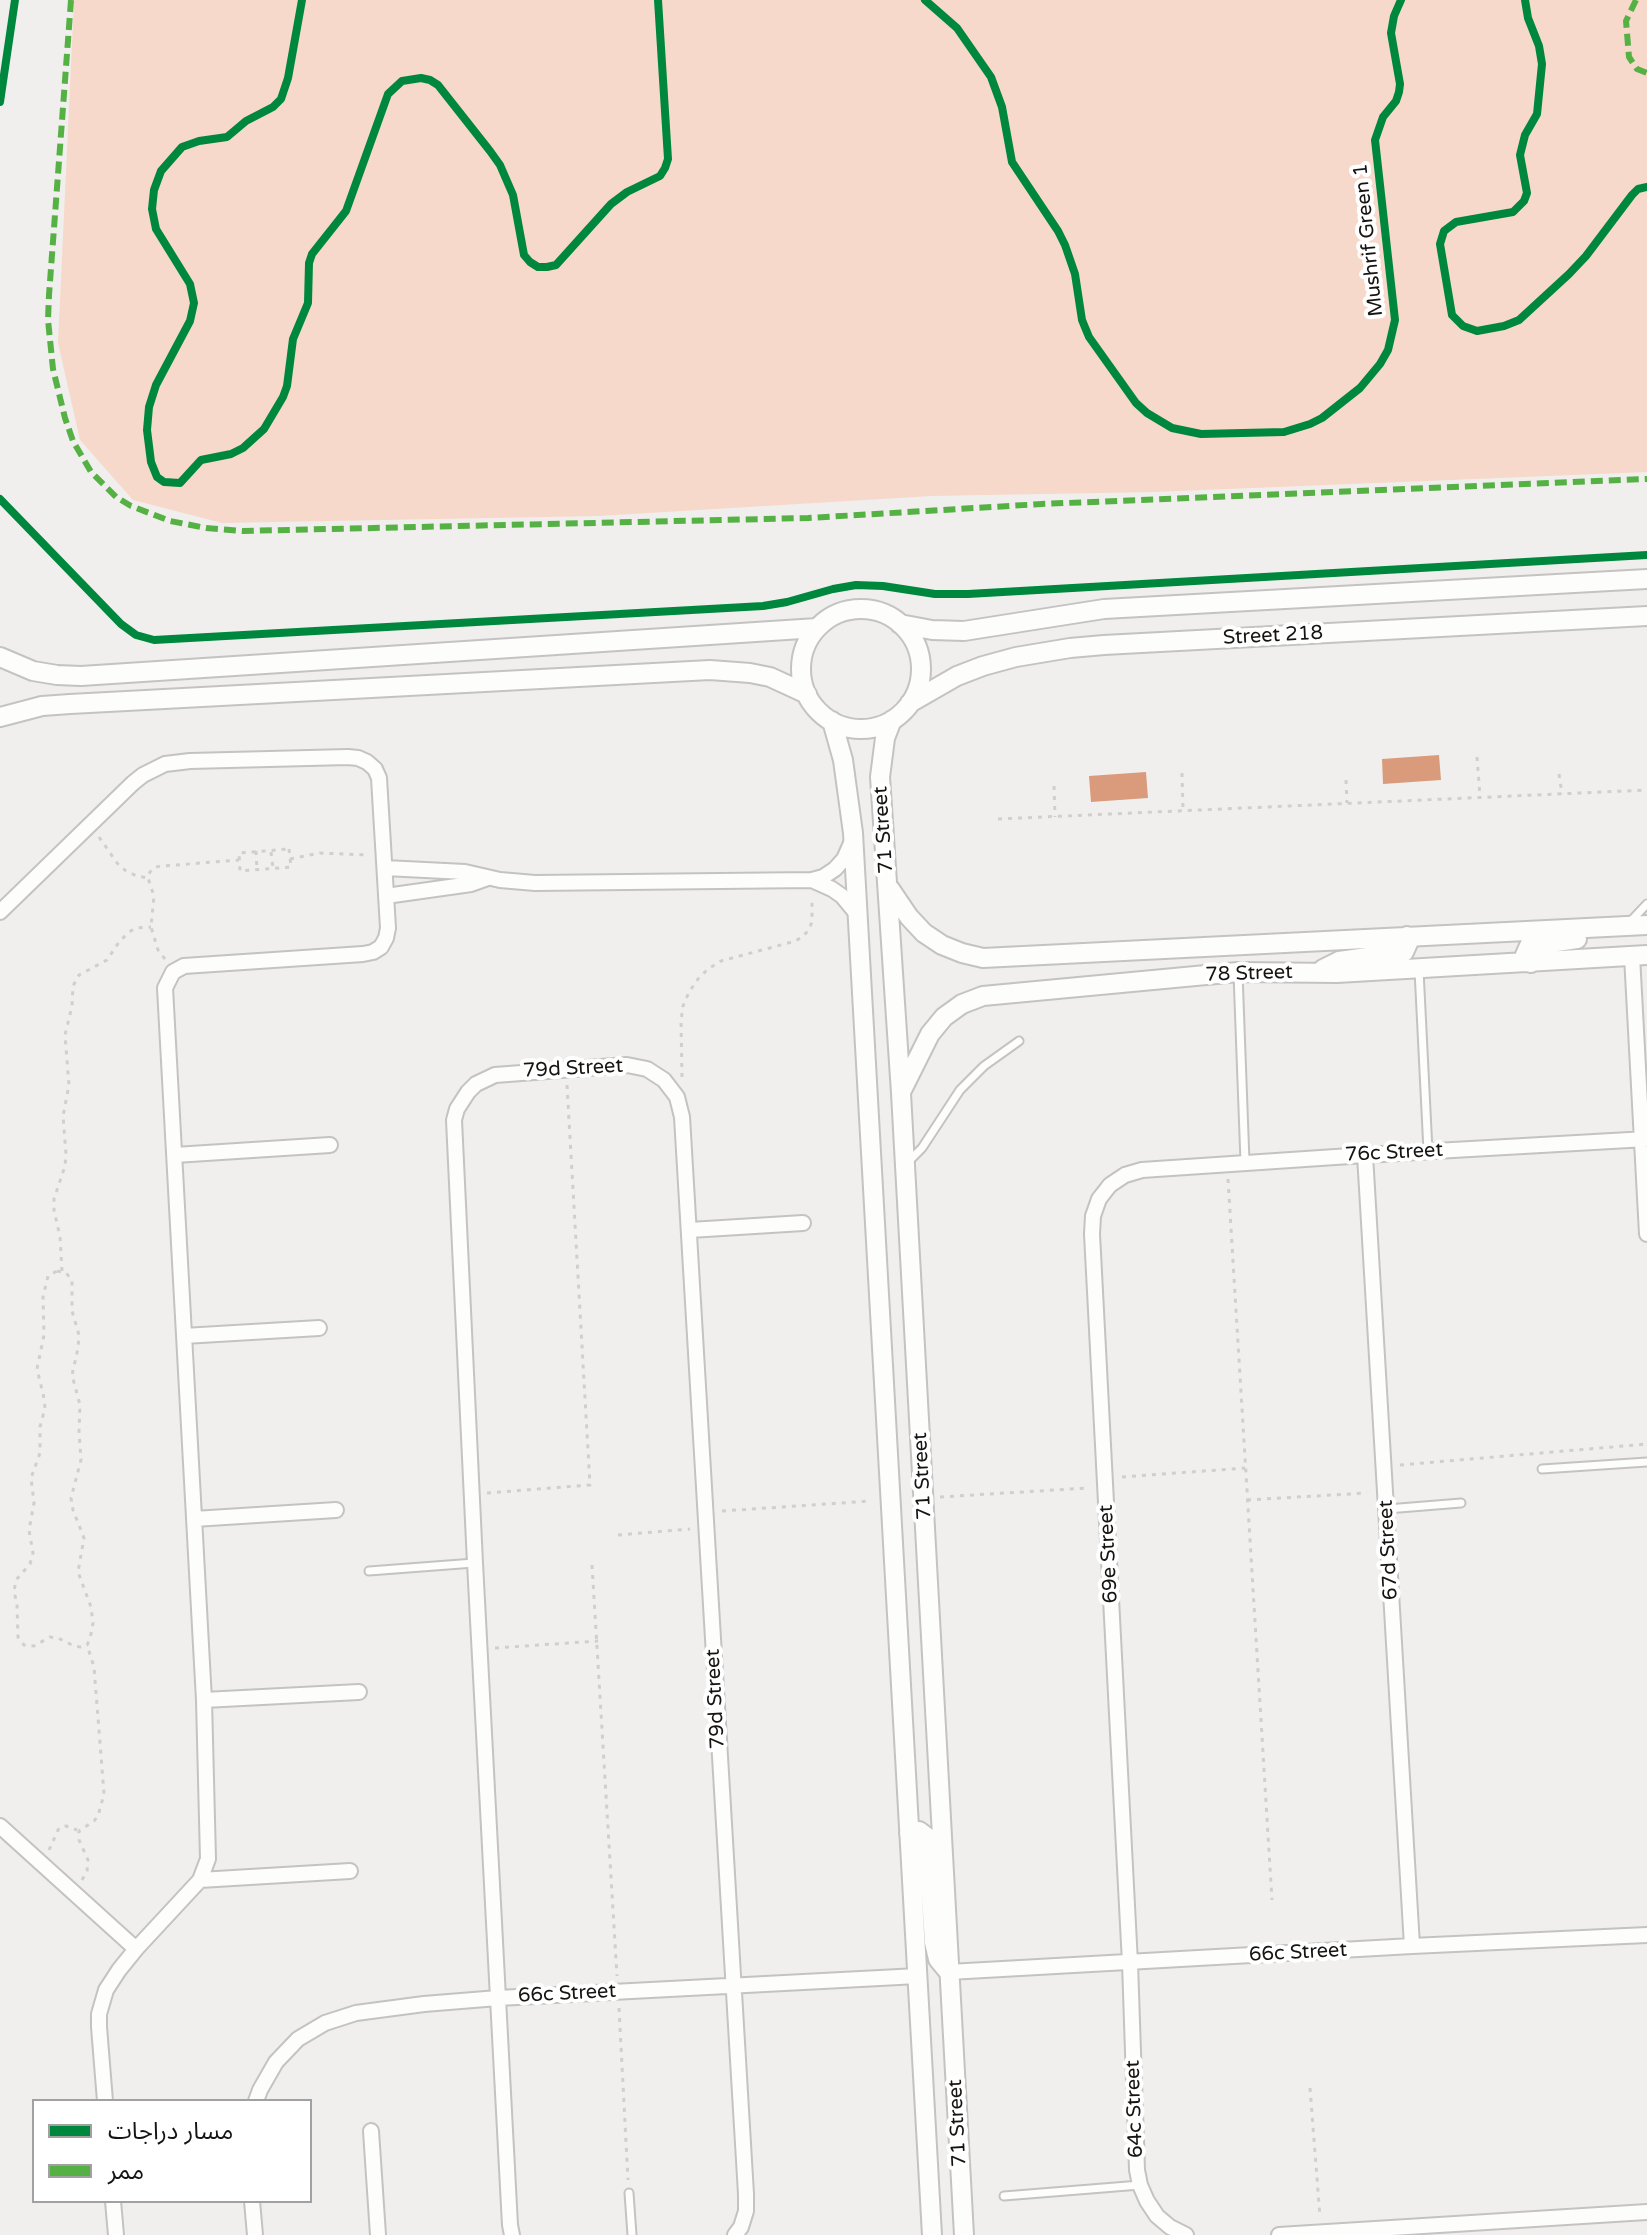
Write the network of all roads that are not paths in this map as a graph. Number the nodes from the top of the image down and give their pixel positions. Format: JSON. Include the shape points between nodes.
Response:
{"nodes":[{"id":1,"x":1647,"y":579,"type":"edge"},
{"id":2,"x":1647,"y":616,"type":"edge"},
{"id":3,"x":900,"y":624,"type":"junction"},
{"id":4,"x":817,"y":628,"type":"junction"},
{"id":5,"x":0,"y":657,"type":"edge"},
{"id":6,"x":0,"y":664,"type":"edge"},
{"id":7,"x":33,"y":671,"type":"junction"},
{"id":8,"x":807,"y":694,"type":"junction"},
{"id":9,"x":910,"y":703,"type":"junction"},
{"id":10,"x":42,"y":706,"type":"junction"},
{"id":11,"x":0,"y":709,"type":"edge"},
{"id":12,"x":0,"y":717,"type":"edge"},
{"id":13,"x":892,"y":720,"type":"junction"},
{"id":14,"x":832,"y":721,"type":"junction"},
{"id":15,"x":853,"y":833,"type":"junction"},
{"id":16,"x":384,"y":861,"type":"junction"},
{"id":17,"x":488,"y":878,"type":"junction"},
{"id":18,"x":812,"y":880,"type":"junction"},
{"id":19,"x":889,"y":886,"type":"junction"},
{"id":20,"x":386,"y":896,"type":"junction"},
{"id":21,"x":1647,"y":904,"type":"edge"},
{"id":22,"x":0,"y":912,"type":"edge"},
{"id":23,"x":857,"y":914,"type":"junction"},
{"id":24,"x":1647,"y":925,"type":"edge"},
{"id":25,"x":1626,"y":926,"type":"junction"},
{"id":26,"x":1407,"y":936,"type":"junction"},
{"id":27,"x":1640,"y":956,"type":"edge"},
{"id":28,"x":1531,"y":963,"type":"junction"},
{"id":29,"x":1419,"y":969,"type":"junction"},
{"id":30,"x":1238,"y":972,"type":"junction"},
{"id":31,"x":1317,"y":973,"type":"junction"},
{"id":32,"x":1019,"y":1041,"type":"dead end"},
{"id":33,"x":901,"y":1093,"type":"junction"},
{"id":34,"x":1644,"y":1139,"type":"edge"},
{"id":35,"x":330,"y":1145,"type":"dead end"},
{"id":36,"x":1428,"y":1151,"type":"junction"},
{"id":37,"x":175,"y":1155,"type":"junction"},
{"id":38,"x":1365,"y":1155,"type":"junction"},
{"id":39,"x":1245,"y":1162,"type":"junction"},
{"id":40,"x":905,"y":1166,"type":"junction"},
{"id":41,"x":1142,"y":1170,"type":"joint"},
{"id":42,"x":803,"y":1223,"type":"dead end"},
{"id":43,"x":690,"y":1230,"type":"junction"},
{"id":44,"x":1647,"y":1234,"type":"edge"},
{"id":45,"x":319,"y":1328,"type":"dead end"},
{"id":46,"x":184,"y":1336,"type":"junction"},
{"id":47,"x":1647,"y":1462,"type":"edge"},
{"id":48,"x":1542,"y":1469,"type":"dead end"},
{"id":49,"x":1461,"y":1503,"type":"dead end"},
{"id":50,"x":1387,"y":1509,"type":"junction"},
{"id":51,"x":336,"y":1510,"type":"dead end"},
{"id":52,"x":194,"y":1519,"type":"junction"},
{"id":53,"x":475,"y":1563,"type":"junction"},
{"id":54,"x":369,"y":1571,"type":"dead end"},
{"id":55,"x":359,"y":1692,"type":"dead end"},
{"id":56,"x":204,"y":1700,"type":"junction"},
{"id":57,"x":0,"y":1826,"type":"edge"},
{"id":58,"x":909,"y":1833,"type":"junction"},
{"id":59,"x":350,"y":1871,"type":"dead end"},
{"id":60,"x":200,"y":1880,"type":"junction"},
{"id":61,"x":1647,"y":1935,"type":"edge"},
{"id":62,"x":1412,"y":1946,"type":"junction"},
{"id":63,"x":136,"y":1949,"type":"junction"},
{"id":64,"x":1130,"y":1963,"type":"junction"},
{"id":65,"x":949,"y":1972,"type":"junction"},
{"id":66,"x":918,"y":1976,"type":"junction"},
{"id":67,"x":732,"y":1984,"type":"junction"},
{"id":68,"x":498,"y":1998,"type":"junction"},
{"id":69,"x":105,"y":2099,"type":"edge"},
{"id":70,"x":257,"y":2099,"type":"edge"},
{"id":71,"x":371,"y":2131,"type":"dead end"},
{"id":72,"x":1140,"y":2185,"type":"junction"},
{"id":73,"x":629,"y":2193,"type":"road end"},
{"id":74,"x":1004,"y":2196,"type":"dead end"},
{"id":75,"x":113,"y":2203,"type":"edge"},
{"id":76,"x":252,"y":2203,"type":"edge"},
{"id":77,"x":1647,"y":2212,"type":"edge"},
{"id":78,"x":116,"y":2235,"type":"edge"},
{"id":79,"x":255,"y":2235,"type":"edge"},
{"id":80,"x":378,"y":2235,"type":"edge"},
{"id":81,"x":512,"y":2235,"type":"edge"},
{"id":82,"x":632,"y":2235,"type":"edge"},
{"id":83,"x":735,"y":2235,"type":"edge"},
{"id":84,"x":932,"y":2235,"type":"edge"},
{"id":85,"x":964,"y":2235,"type":"edge"},
{"id":86,"x":1186,"y":2235,"type":"edge"},
{"id":87,"x":1279,"y":2235,"type":"edge"}],
"edges":[{"from":1,"to":3,"type":"street","via":[[1104,609],[964,631]]},
{"from":2,"to":9,"type":"street","name":"Street 218","via":[[1070,648],[983,666]]},
{"from":3,"to":4,"type":"street","via":[[881,612],[858,609],[836,614]]},
{"from":3,"to":9,"type":"street","via":[[919,656],[919,680]]},
{"from":4,"to":7,"type":"street","via":[[81,676]]},
{"from":4,"to":8,"type":"street","via":[[802,659]]},
{"from":5,"to":7,"type":"street"},
{"from":6,"to":7,"type":"street"},
{"from":8,"to":10,"type":"street","via":[[770,677],[710,670]]},
{"from":8,"to":14,"type":"street"},
{"from":9,"to":13,"type":"street"},
{"from":10,"to":11,"type":"street"},
{"from":10,"to":12,"type":"street"},
{"from":13,"to":14,"type":"street","via":[[862,729]]},
{"from":13,"to":19,"type":"street","name":"71 Street","via":[[880,777]]},
{"from":14,"to":15,"type":"street","name":"71 Street"},
{"from":15,"to":18,"type":"street","via":[[844,859]]},
{"from":15,"to":23,"type":"street","name":"71 Street"},
{"from":16,"to":17,"type":"street"},
{"from":16,"to":20,"type":"street"},
{"from":16,"to":22,"type":"street","via":[[379,778],[358,758],[177,761],[133,783]]},
{"from":17,"to":18,"type":"street","via":[[535,883]]},
{"from":17,"to":20,"type":"street"},
{"from":18,"to":23,"type":"street","via":[[842,896]]},
{"from":19,"to":26,"type":"street","name":"78 Street","via":[[924,933],[983,958]]},
{"from":19,"to":33,"type":"street","name":"71 Street"},
{"from":20,"to":37,"type":"street","via":[[386,938],[373,952],[190,965],[173,972],[165,988]]},
{"from":21,"to":25,"type":"lane"},
{"from":23,"to":58,"type":"street","name":"71 Street"},
{"from":24,"to":25,"type":"street","name":"78 Street"},
{"from":25,"to":26,"type":"street","name":"78 Street"},
{"from":25,"to":28,"type":"street","via":[[1529,946],[1525,955]]},
{"from":26,"to":31,"type":"street","via":[[1404,952],[1339,961]]},
{"from":27,"to":28,"type":"street","name":"78 Street"},
{"from":27,"to":34,"type":"street"},
{"from":28,"to":29,"type":"street","name":"78 Street"},
{"from":29,"to":31,"type":"street","name":"78 Street"},
{"from":29,"to":36,"type":"lane"},
{"from":30,"to":31,"type":"street","name":"78 Street"},
{"from":30,"to":33,"type":"street","name":"78 Street","via":[[983,996],[944,1017]]},
{"from":30,"to":39,"type":"lane"},
{"from":32,"to":40,"type":"lane","via":[[960,1090]]},
{"from":33,"to":40,"type":"street","name":"71 Street"},
{"from":34,"to":36,"type":"street","name":"76c Street"},
{"from":34,"to":44,"type":"street"},
{"from":35,"to":37,"type":"street"},
{"from":36,"to":38,"type":"street","name":"76c Street"},
{"from":37,"to":46,"type":"street"},
{"from":38,"to":39,"type":"street","name":"76c Street"},
{"from":38,"to":50,"type":"street","name":"67d Street"},
{"from":39,"to":41,"type":"street","name":"76c Street"},
{"from":40,"to":65,"type":"street","name":"71 Street"},
{"from":41,"to":64,"type":"street","name":"69e Street","via":[[1110,1185],[1099,1199],[1092,1234]]},
{"from":42,"to":43,"type":"street"},
{"from":43,"to":53,"type":"street","name":"79d Street","via":[[682,1117],[677,1097],[656,1074],[637,1066],[506,1073],[476,1084],[462,1100],[454,1120]]},
{"from":43,"to":67,"type":"street","name":"79d Street"},
{"from":45,"to":46,"type":"street"},
{"from":46,"to":52,"type":"street"},
{"from":47,"to":48,"type":"lane"},
{"from":49,"to":50,"type":"lane"},
{"from":50,"to":62,"type":"street","name":"67d Street"},
{"from":51,"to":52,"type":"street"},
{"from":52,"to":56,"type":"street"},
{"from":53,"to":54,"type":"lane"},
{"from":53,"to":68,"type":"street","name":"79d Street"},
{"from":55,"to":56,"type":"street"},
{"from":56,"to":60,"type":"street","via":[[208,1852]]},
{"from":57,"to":63,"type":"street"},
{"from":58,"to":65,"type":"street","via":[[919,1831],[927,1837],[935,1951]]},
{"from":58,"to":66,"type":"street","name":"71 Street"},
{"from":59,"to":60,"type":"street"},
{"from":60,"to":63,"type":"street"},
{"from":61,"to":62,"type":"street","name":"66c Street"},
{"from":62,"to":64,"type":"street","name":"66c Street"},
{"from":63,"to":69,"type":"street","via":[[112,1979],[99,2014]]},
{"from":64,"to":65,"type":"street","name":"66c Street"},
{"from":64,"to":72,"type":"street","name":"64c Street"},
{"from":65,"to":85,"type":"street","name":"71 Street"},
{"from":66,"to":67,"type":"street","name":"66c Street"},
{"from":66,"to":84,"type":"street","name":"71 Street"},
{"from":67,"to":68,"type":"street","name":"66c Street"},
{"from":67,"to":83,"type":"street","name":"79d Street","via":[[746,2194],[746,2211]]},
{"from":68,"to":70,"type":"street","name":"66c Street","via":[[388,2008],[325,2023],[298,2039],[276,2062]]},
{"from":68,"to":81,"type":"street","name":"79d Street"},
{"from":71,"to":80,"type":"street"},
{"from":72,"to":74,"type":"lane"},
{"from":72,"to":86,"type":"street","name":"64c Street","via":[[1157,2216]]},
{"from":73,"to":82,"type":"lane"},
{"from":75,"to":78,"type":"street"},
{"from":76,"to":79,"type":"street"},
{"from":77,"to":87,"type":"street"}]}
